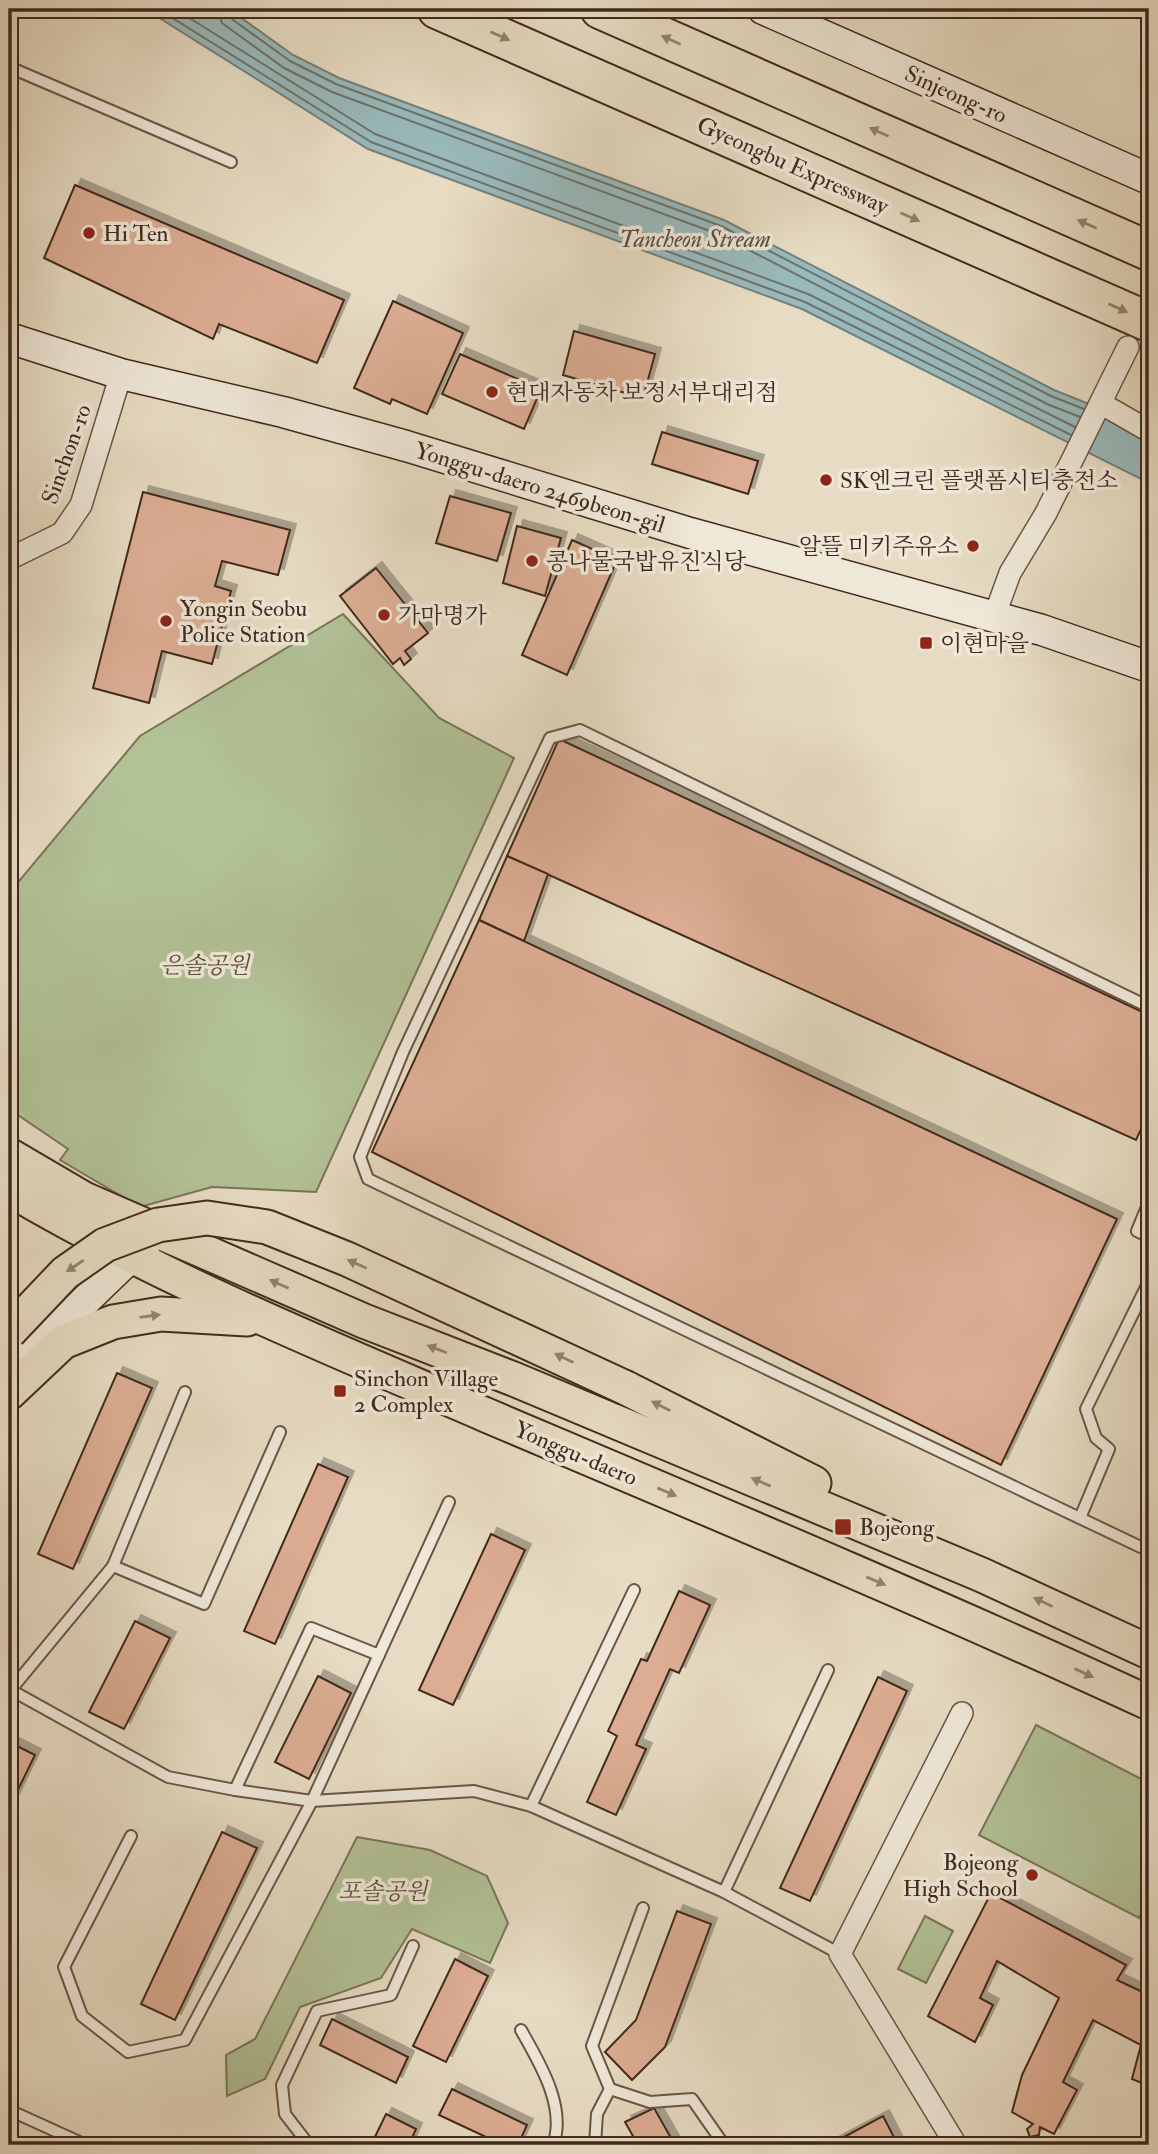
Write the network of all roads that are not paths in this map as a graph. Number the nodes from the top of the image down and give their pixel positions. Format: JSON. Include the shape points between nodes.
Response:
{"nodes":[{"id":1,"x":438,"y":9,"type":"edge"},
{"id":2,"x":600,"y":9,"type":"edge"},
{"id":3,"x":763,"y":9,"type":"edge"},
{"id":4,"x":9,"y":67,"type":"edge"},
{"id":5,"x":231,"y":162,"type":"dead end"},
{"id":6,"x":1149,"y":179,"type":"edge"},
{"id":7,"x":1149,"y":251,"type":"edge"},
{"id":8,"x":1139,"y":335,"type":"edge"},
{"id":9,"x":9,"y":338,"type":"edge"},
{"id":10,"x":121,"y":374,"type":"junction"},
{"id":11,"x":1098,"y":410,"type":"junction"},
{"id":12,"x":1149,"y":431,"type":"edge"},
{"id":13,"x":9,"y":559,"type":"edge"},
{"id":14,"x":994,"y":617,"type":"junction"},
{"id":15,"x":1149,"y":667,"type":"edge"},
{"id":16,"x":1149,"y":1007,"type":"edge"},
{"id":17,"x":9,"y":1155,"type":"edge"},
{"id":18,"x":9,"y":1177,"type":"edge"},
{"id":19,"x":45,"y":1177,"type":"junction"},
{"id":20,"x":9,"y":1189,"type":"edge"},
{"id":21,"x":1149,"y":1202,"type":"edge"},
{"id":22,"x":159,"y":1230,"type":"junction"},
{"id":23,"x":1149,"y":1237,"type":"edge"},
{"id":24,"x":131,"y":1256,"type":"junction"},
{"id":25,"x":1149,"y":1281,"type":"edge"},
{"id":26,"x":216,"y":1298,"type":"junction"},
{"id":27,"x":266,"y":1321,"type":"junction"},
{"id":28,"x":364,"y":1321,"type":"junction"},
{"id":29,"x":9,"y":1332,"type":"edge"},
{"id":30,"x":9,"y":1374,"type":"edge"},
{"id":31,"x":185,"y":1392,"type":"dead end"},
{"id":32,"x":9,"y":1393,"type":"edge"},
{"id":33,"x":280,"y":1432,"type":"dead end"},
{"id":34,"x":449,"y":1502,"type":"dead end"},
{"id":35,"x":1080,"y":1518,"type":"junction"},
{"id":36,"x":1149,"y":1551,"type":"edge"},
{"id":37,"x":113,"y":1566,"type":"junction"},
{"id":38,"x":982,"y":1575,"type":"junction"},
{"id":39,"x":634,"y":1590,"type":"dead end"},
{"id":40,"x":1149,"y":1652,"type":"edge"},
{"id":41,"x":379,"y":1655,"type":"junction"},
{"id":42,"x":828,"y":1670,"type":"dead end"},
{"id":43,"x":10,"y":1690,"type":"edge"},
{"id":44,"x":1149,"y":1703,"type":"edge"},
{"id":45,"x":962,"y":1713,"type":"dead end"},
{"id":46,"x":234,"y":1790,"type":"junction"},
{"id":47,"x":312,"y":1801,"type":"junction"},
{"id":48,"x":531,"y":1806,"type":"junction"},
{"id":49,"x":131,"y":1836,"type":"dead end"},
{"id":50,"x":724,"y":1892,"type":"junction"},
{"id":51,"x":643,"y":1908,"type":"dead end"},
{"id":52,"x":413,"y":1946,"type":"dead end"},
{"id":53,"x":840,"y":1954,"type":"junction"},
{"id":54,"x":521,"y":2030,"type":"dead end"},
{"id":55,"x":610,"y":2088,"type":"junction"},
{"id":56,"x":9,"y":2110,"type":"edge"},
{"id":57,"x":1149,"y":2142,"type":"edge"},
{"id":58,"x":86,"y":2145,"type":"edge"},
{"id":59,"x":309,"y":2145,"type":"edge"},
{"id":60,"x":553,"y":2145,"type":"edge"},
{"id":61,"x":595,"y":2145,"type":"edge"},
{"id":62,"x":724,"y":2145,"type":"edge"},
{"id":63,"x":956,"y":2145,"type":"edge"},
{"id":64,"x":1139,"y":2145,"type":"edge"}],
"edges":[{"from":1,"to":8,"type":"highway","name":"Gyeongbu Expressway","one_way":true},
{"from":7,"to":2,"type":"highway","one_way":true},
{"from":3,"to":6,"type":"street","name":"Sinjeong-ro"},
{"from":4,"to":5,"type":"lane"},
{"from":8,"to":11,"type":"street"},
{"from":9,"to":10,"type":"street","name":"Yonggu-daero 2469beon-gil"},
{"from":10,"to":13,"type":"street","name":"Sinchon-ro","via":[[81,505],[62,533]]},
{"from":10,"to":14,"type":"street","name":"Yonggu-daero 2469beon-gil","via":[[406,446],[690,533]]},
{"from":11,"to":12,"type":"street"},
{"from":11,"to":14,"type":"street","via":[[1010,573]]},
{"from":14,"to":15,"type":"street","name":"Yonggu-daero 2469beon-gil"},
{"from":16,"to":35,"type":"lane","via":[[580,730],[550,738],[402,1052],[360,1157],[368,1179]]},
{"from":17,"to":19,"type":"main road","name":"Yonggu-daero"},
{"from":18,"to":19,"type":"main road","via":[[36,1196],[48,1194]]},
{"from":19,"to":22,"type":"main road","name":"Yonggu-daero","via":[[84,1199]]},
{"from":20,"to":24,"type":"main road","name":"Yonggu-daero"},
{"from":21,"to":23,"type":"lane","via":[[1137,1231]]},
{"from":22,"to":24,"type":"street"},
{"from":28,"to":22,"type":"main road","name":"Yonggu-daero","one_way":true},
{"from":24,"to":26,"type":"main road","name":"Yonggu-daero"},
{"from":24,"to":30,"type":"street"},
{"from":25,"to":35,"type":"lane","via":[[1086,1409],[1096,1438],[1109,1449]]},
{"from":26,"to":27,"type":"main road","name":"Yonggu-daero"},
{"from":26,"to":28,"type":"main road","via":[[220,1285],[320,1327]]},
{"from":32,"to":27,"type":"main road","one_way":true,"via":[[63,1342],[113,1322],[161,1314]]},
{"from":27,"to":44,"type":"main road","name":"Yonggu-daero","one_way":true,"via":[[1003,1635]]},
{"from":38,"to":28,"type":"main road","name":"Yonggu-daero","one_way":true},
{"from":38,"to":29,"type":"main road","one_way":true,"bridge":true,"via":[[626,1388],[347,1259],[267,1227],[207,1218],[158,1225],[105,1245],[65,1273]]},
{"from":31,"to":37,"type":"lane"},
{"from":33,"to":37,"type":"lane","via":[[204,1604]]},
{"from":34,"to":41,"type":"lane"},
{"from":35,"to":36,"type":"lane"},
{"from":37,"to":43,"type":"lane"},
{"from":40,"to":38,"type":"main road","name":"Yonggu-daero","one_way":true},
{"from":39,"to":48,"type":"lane"},
{"from":41,"to":46,"type":"lane","via":[[311,1628]]},
{"from":41,"to":47,"type":"lane"},
{"from":42,"to":50,"type":"lane"},
{"from":43,"to":46,"type":"lane","via":[[168,1777]]},
{"from":45,"to":53,"type":"street"},
{"from":46,"to":47,"type":"lane"},
{"from":47,"to":48,"type":"lane","via":[[474,1791]]},
{"from":47,"to":49,"type":"lane","via":[[186,2040],[128,2052],[82,2016],[64,1967]]},
{"from":48,"to":50,"type":"lane"},
{"from":50,"to":53,"type":"lane"},
{"from":51,"to":55,"type":"lane","via":[[592,2046]]},
{"from":52,"to":59,"type":"lane","via":[[391,1995],[317,2011],[282,2085],[285,2114]]},
{"from":53,"to":63,"type":"street"},
{"from":54,"to":60,"type":"lane","via":[[553,2091],[557,2136]]},
{"from":55,"to":61,"type":"lane","via":[[597,2114]]},
{"from":55,"to":62,"type":"lane","via":[[650,2102],[692,2099]]},
{"from":56,"to":58,"type":"lane"},
{"from":57,"to":64,"type":"lane"}]}
